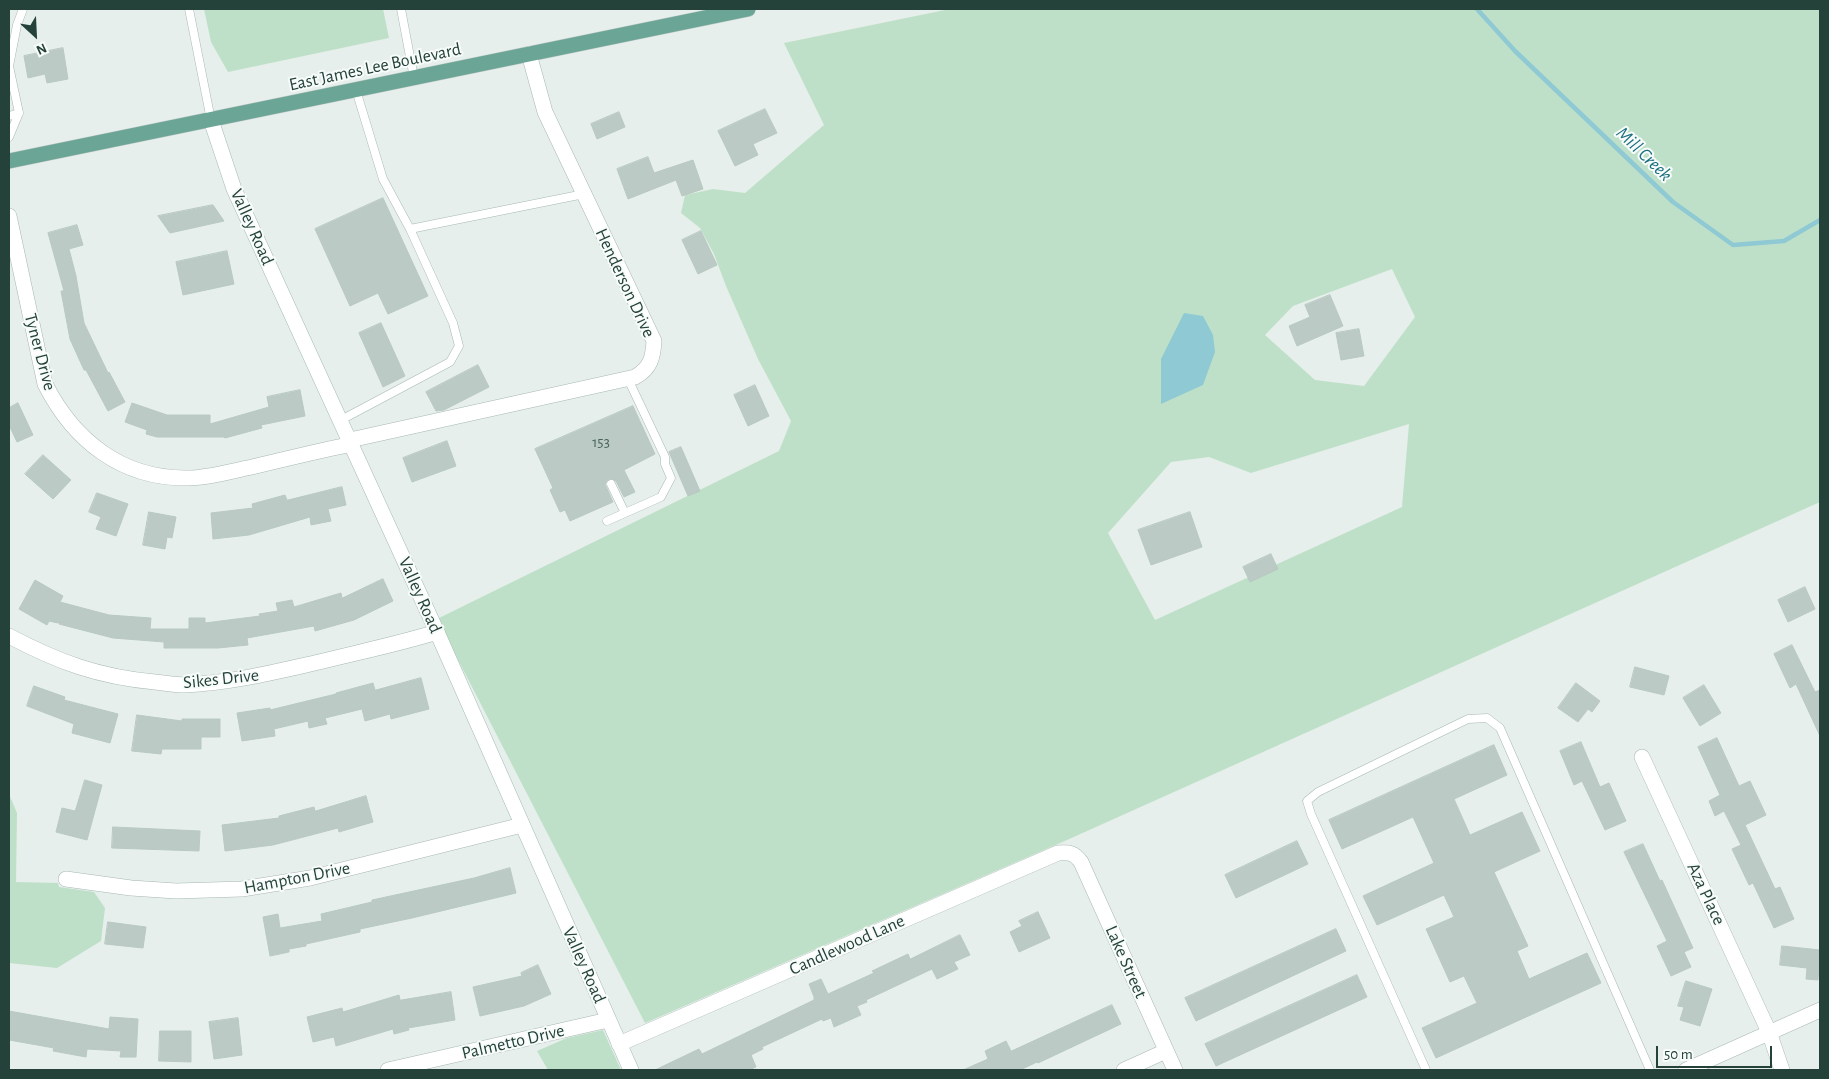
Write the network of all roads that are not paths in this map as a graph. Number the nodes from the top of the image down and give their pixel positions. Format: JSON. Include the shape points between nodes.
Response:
{"nodes":[{"id":1,"x":23,"y":9,"type":"edge"},
{"id":2,"x":190,"y":9,"type":"edge"},
{"id":3,"x":401,"y":9,"type":"edge"},
{"id":4,"x":748,"y":9,"type":"edge"},
{"id":5,"x":529,"y":54,"type":"junction"},
{"id":6,"x":9,"y":66,"type":"edge"},
{"id":7,"x":414,"y":78,"type":"junction"},
{"id":8,"x":356,"y":90,"type":"junction"},
{"id":9,"x":19,"y":113,"type":"junction"},
{"id":10,"x":9,"y":116,"type":"edge"},
{"id":11,"x":211,"y":120,"type":"junction"},
{"id":12,"x":9,"y":137,"type":"edge"},
{"id":13,"x":9,"y":161,"type":"edge"},
{"id":14,"x":584,"y":194,"type":"junction"},
{"id":15,"x":9,"y":216,"type":"edge"},
{"id":16,"x":410,"y":229,"type":"junction"},
{"id":17,"x":628,"y":378,"type":"junction"},
{"id":18,"x":341,"y":420,"type":"junction"},
{"id":19,"x":351,"y":442,"type":"junction"},
{"id":20,"x":611,"y":484,"type":"dead end"},
{"id":21,"x":624,"y":513,"type":"junction"},
{"id":22,"x":607,"y":521,"type":"dead end"},
{"id":23,"x":437,"y":632,"type":"junction"},
{"id":24,"x":9,"y":636,"type":"edge"},
{"id":25,"x":1642,"y":756,"type":"dead end"},
{"id":26,"x":522,"y":825,"type":"junction"},
{"id":27,"x":1075,"y":854,"type":"joint"},
{"id":28,"x":66,"y":879,"type":"dead end"},
{"id":29,"x":1820,"y":1010,"type":"edge"},
{"id":30,"x":608,"y":1020,"type":"junction"},
{"id":31,"x":1769,"y":1032,"type":"junction"},
{"id":32,"x":619,"y":1044,"type":"junction"},
{"id":33,"x":1166,"y":1051,"type":"junction"},
{"id":34,"x":388,"y":1070,"type":"edge"},
{"id":35,"x":631,"y":1070,"type":"edge"},
{"id":36,"x":1124,"y":1070,"type":"edge"},
{"id":37,"x":1175,"y":1070,"type":"edge"},
{"id":38,"x":1426,"y":1070,"type":"edge"},
{"id":39,"x":1650,"y":1070,"type":"edge"},
{"id":40,"x":1686,"y":1070,"type":"edge"},
{"id":41,"x":1782,"y":1070,"type":"edge"}],
"edges":[{"from":1,"to":6,"type":"lane"},
{"from":2,"to":11,"type":"lane"},
{"from":3,"to":7,"type":"lane"},
{"from":4,"to":5,"type":"main road","name":"East James Lee Boulevard"},
{"from":5,"to":7,"type":"main road","name":"East James Lee Boulevard"},
{"from":5,"to":14,"type":"street","name":"Henderson Drive","via":[[545,112]]},
{"from":6,"to":9,"type":"lane"},
{"from":7,"to":8,"type":"main road","name":"East James Lee Boulevard"},
{"from":8,"to":11,"type":"main road","name":"East James Lee Boulevard"},
{"from":8,"to":16,"type":"lane","via":[[383,178]]},
{"from":9,"to":10,"type":"lane"},
{"from":9,"to":12,"type":"lane"},
{"from":11,"to":13,"type":"main road","name":"East James Lee Boulevard"},
{"from":11,"to":18,"type":"street","name":"Valley Road","via":[[234,189]]},
{"from":14,"to":16,"type":"lane"},
{"from":14,"to":17,"type":"street","name":"Henderson Drive","via":[[654,341],[653,355],[647,368],[636,377]]},
{"from":15,"to":19,"type":"street","name":"Tyner Drive","via":[[45,384],[67,421],[98,450],[143,472],[189,478]]},
{"from":16,"to":18,"type":"lane","via":[[453,323],[459,346],[450,362]]},
{"from":17,"to":19,"type":"street","name":"Henderson Drive"},
{"from":17,"to":21,"type":"lane","via":[[665,457],[671,478],[661,497]]},
{"from":18,"to":19,"type":"street","name":"Valley Road"},
{"from":19,"to":23,"type":"street","name":"Valley Road"},
{"from":20,"to":21,"type":"lane"},
{"from":21,"to":22,"type":"lane"},
{"from":23,"to":24,"type":"street","name":"Sikes Drive","via":[[260,676],[184,685],[95,672],[55,660]]},
{"from":23,"to":26,"type":"street","name":"Valley Road"},
{"from":25,"to":31,"type":"street","name":"Aza Place"},
{"from":26,"to":28,"type":"street","name":"Hampton Drive","via":[[310,878],[242,889],[176,891]]},
{"from":26,"to":30,"type":"street","name":"Valley Road"},
{"from":27,"to":32,"type":"street","name":"Candlewood Lane","via":[[1058,853]]},
{"from":27,"to":33,"type":"street","name":"Lake Street"},
{"from":29,"to":31,"type":"street"},
{"from":30,"to":32,"type":"street","name":"Valley Road"},
{"from":30,"to":34,"type":"street","name":"Palmetto Drive"},
{"from":31,"to":40,"type":"street"},
{"from":31,"to":41,"type":"street","name":"Aza Place"},
{"from":32,"to":35,"type":"street","name":"Valley Road"},
{"from":33,"to":36,"type":"street"},
{"from":33,"to":37,"type":"street","name":"Lake Street"},
{"from":38,"to":39,"type":"lane","via":[[1306,801],[1318,792],[1468,718],[1487,718],[1500,728]]}]}
